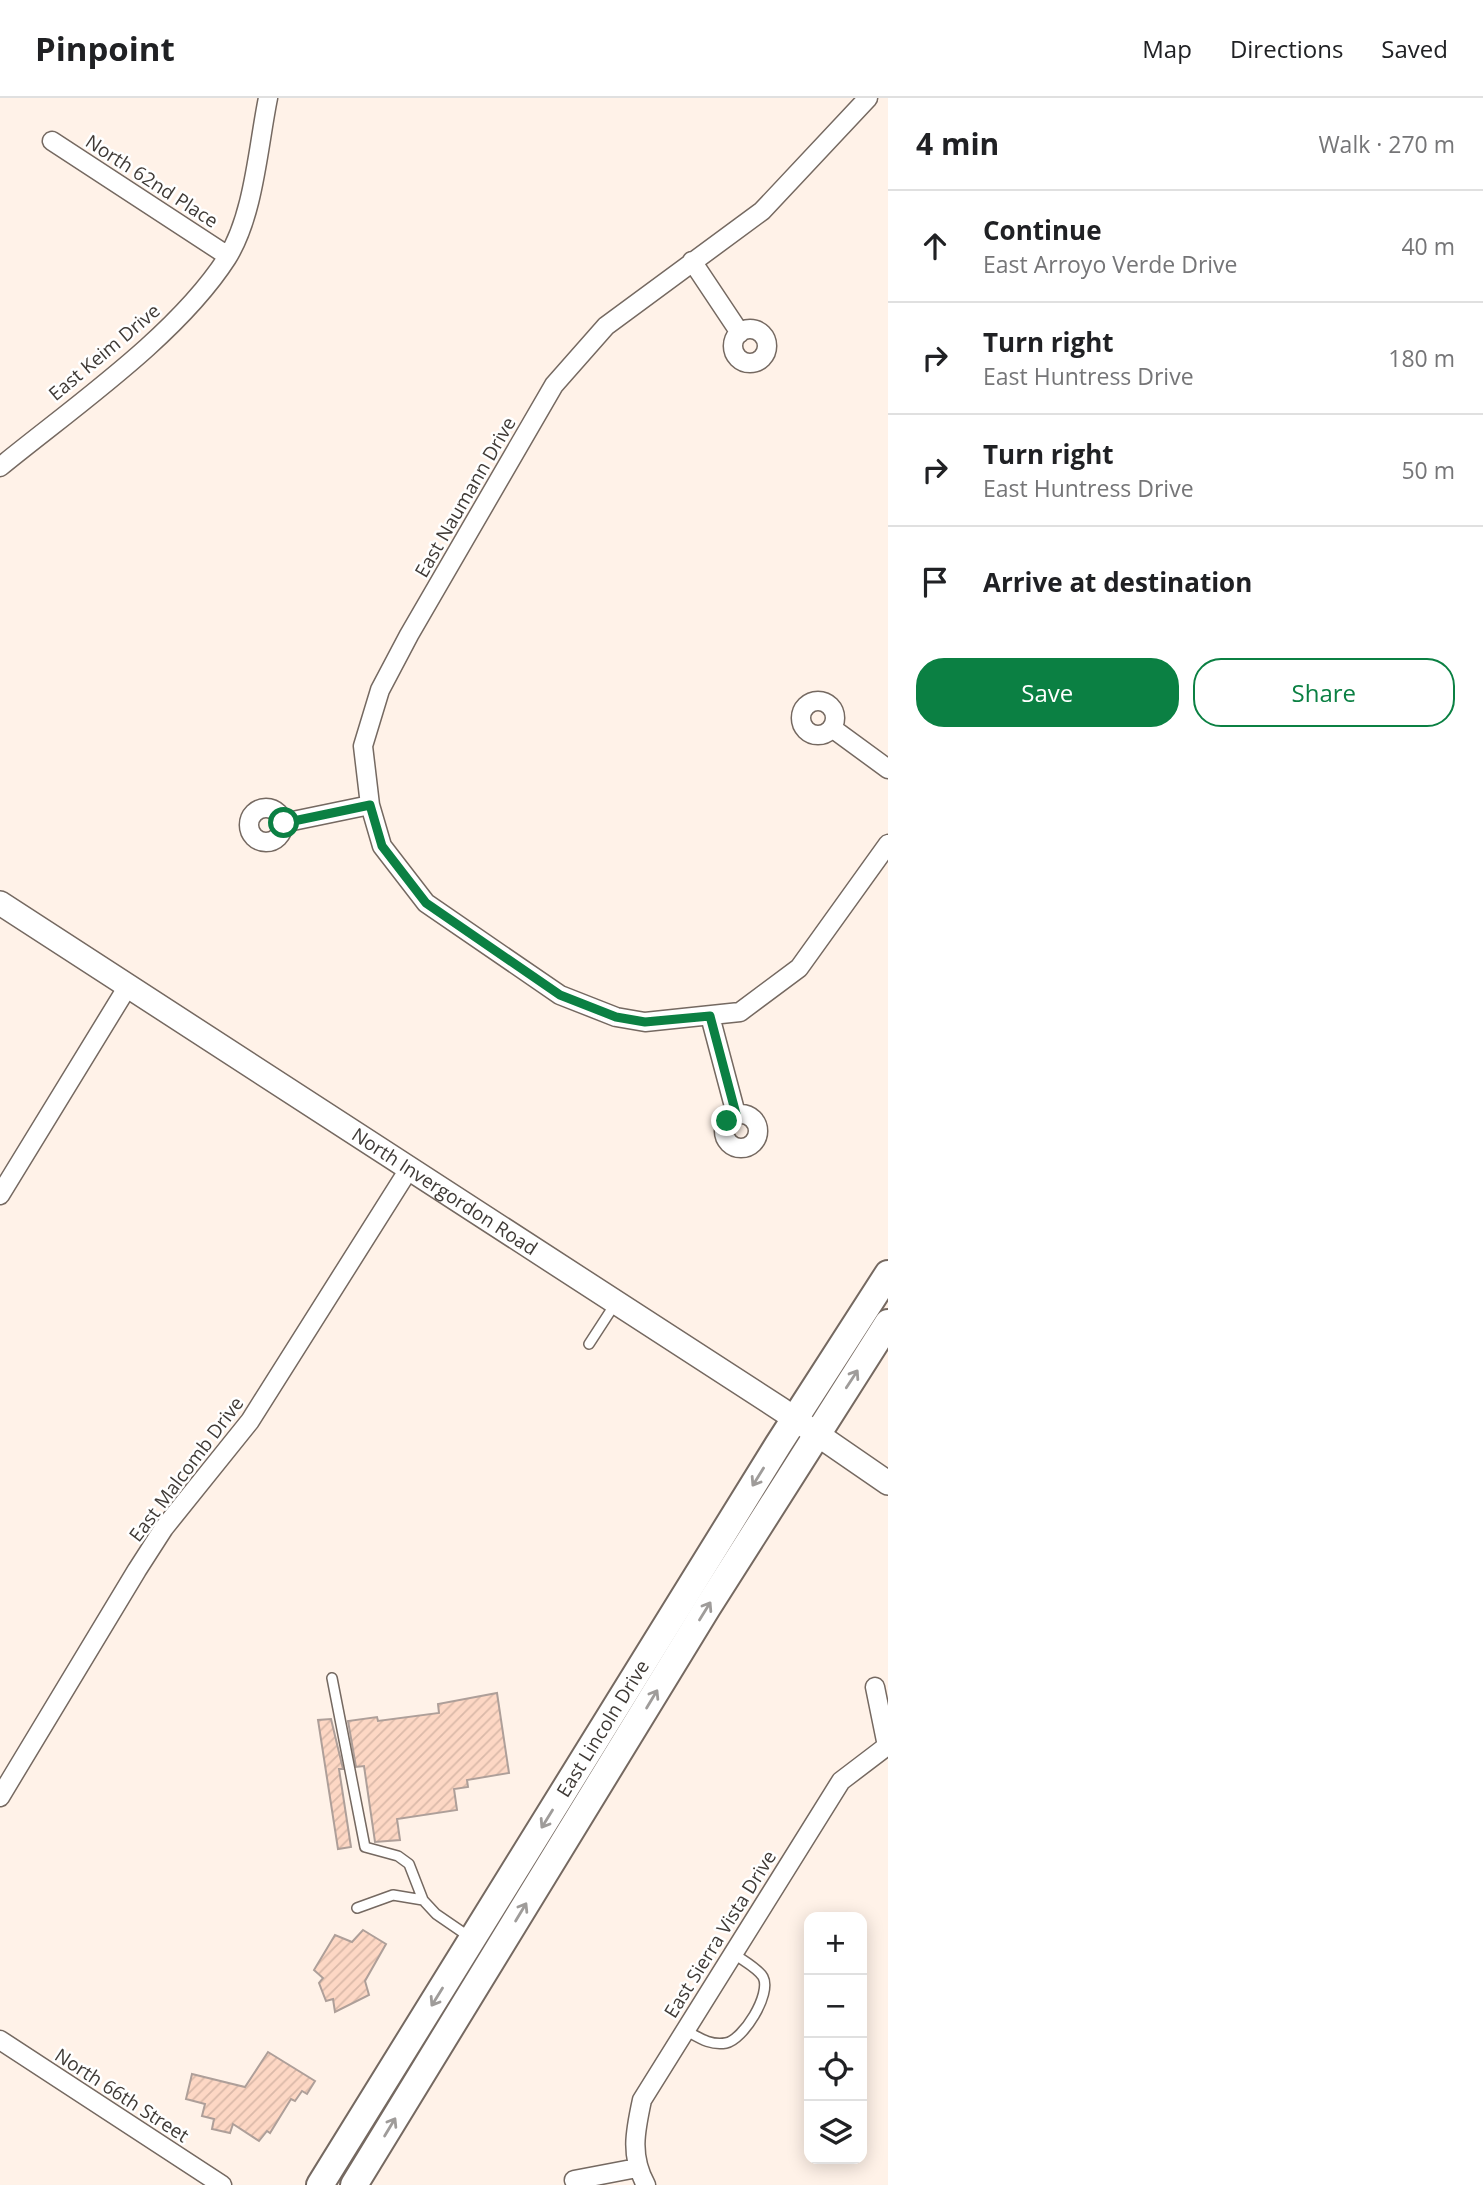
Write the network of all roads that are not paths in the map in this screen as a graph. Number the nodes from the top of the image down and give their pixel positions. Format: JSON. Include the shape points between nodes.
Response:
{"nodes":[{"id":1,"x":268,"y":98,"type":"edge"},
{"id":2,"x":868,"y":98,"type":"edge"},
{"id":3,"x":52,"y":141,"type":"dead end"},
{"id":4,"x":228,"y":257,"type":"junction"},
{"id":5,"x":692,"y":261,"type":"junction"},
{"id":6,"x":740,"y":333,"type":"dead end"},
{"id":7,"x":0,"y":467,"type":"edge"},
{"id":8,"x":832,"y":728,"type":"dead end"},
{"id":9,"x":888,"y":769,"type":"edge"},
{"id":10,"x":370,"y":805,"type":"junction"},
{"id":11,"x":284,"y":823,"type":"dead end"},
{"id":12,"x":888,"y":845,"type":"edge"},
{"id":13,"x":0,"y":903,"type":"edge"},
{"id":14,"x":128,"y":986,"type":"junction"},
{"id":15,"x":710,"y":1016,"type":"junction"},
{"id":16,"x":736,"y":1114,"type":"dead end"},
{"id":17,"x":409,"y":1169,"type":"junction"},
{"id":18,"x":0,"y":1195,"type":"edge"},
{"id":19,"x":888,"y":1274,"type":"edge"},
{"id":20,"x":616,"y":1302,"type":"junction"},
{"id":21,"x":888,"y":1323,"type":"edge"},
{"id":22,"x":589,"y":1344,"type":"dead end"},
{"id":23,"x":805,"y":1427,"type":"junction"},
{"id":24,"x":888,"y":1483,"type":"edge"},
{"id":25,"x":658,"y":1663,"type":"junction"},
{"id":26,"x":332,"y":1678,"type":"dead end"},
{"id":27,"x":875,"y":1687,"type":"dead end"},
{"id":28,"x":888,"y":1746,"type":"edge"},
{"id":29,"x":0,"y":1797,"type":"edge"},
{"id":30,"x":423,"y":1900,"type":"junction"},
{"id":31,"x":357,"y":1908,"type":"dead end"},
{"id":32,"x":472,"y":1939,"type":"junction"},
{"id":33,"x":496,"y":1952,"type":"junction"},
{"id":34,"x":733,"y":1953,"type":"junction"},
{"id":35,"x":685,"y":2030,"type":"junction"},
{"id":36,"x":0,"y":2040,"type":"edge"},
{"id":37,"x":390,"y":2072,"type":"junction"},
{"id":38,"x":414,"y":2087,"type":"junction"},
{"id":39,"x":637,"y":2168,"type":"junction"},
{"id":40,"x":574,"y":2180,"type":"dead end"},
{"id":41,"x":222,"y":2185,"type":"edge"},
{"id":42,"x":320,"y":2185,"type":"edge"},
{"id":43,"x":354,"y":2185,"type":"edge"},
{"id":44,"x":646,"y":2185,"type":"edge"}],
"edges":[{"from":1,"to":4,"type":"street","name":"East Keim Drive","via":[[253,190]]},
{"from":2,"to":5,"type":"street","name":"East Naumann Drive","via":[[762,211]]},
{"from":3,"to":4,"type":"street","name":"North 62nd Place"},
{"from":4,"to":7,"type":"street","name":"East Keim Drive","via":[[169,327]]},
{"from":5,"to":6,"type":"street"},
{"from":5,"to":10,"type":"street","name":"East Naumann Drive","via":[[606,326],[554,385],[380,690],[363,746]]},
{"from":8,"to":9,"type":"street"},
{"from":10,"to":11,"type":"street"},
{"from":10,"to":15,"type":"street","name":"East Naumann Drive","via":[[382,846],[426,903],[560,995],[616,1017],[645,1022]]},
{"from":12,"to":15,"type":"street","name":"East Naumann Drive","via":[[799,968],[740,1012]]},
{"from":13,"to":14,"type":"street","name":"North Invergordon Road"},
{"from":14,"to":17,"type":"street","name":"North Invergordon Road"},
{"from":14,"to":18,"type":"street"},
{"from":15,"to":16,"type":"street"},
{"from":17,"to":20,"type":"street","name":"North Invergordon Road"},
{"from":17,"to":29,"type":"street","name":"East Malcomb Drive","via":[[250,1421],[164,1528]]},
{"from":19,"to":23,"type":"main road","name":"East Lincoln Drive"},
{"from":20,"to":22,"type":"lane"},
{"from":20,"to":23,"type":"street","name":"North Invergordon Road"},
{"from":23,"to":21,"type":"main road","name":"East Lincoln Drive","one_way":true},
{"from":23,"to":24,"type":"street","name":"North Invergordon Road"},
{"from":23,"to":25,"type":"main road","name":"East Lincoln Drive"},
{"from":25,"to":32,"type":"main road","name":"East Lincoln Drive","one_way":true},
{"from":33,"to":25,"type":"main road","name":"East Lincoln Drive","one_way":true},
{"from":26,"to":30,"type":"lane","via":[[365,1847],[410,1864]]},
{"from":27,"to":28,"type":"street"},
{"from":28,"to":34,"type":"street","name":"East Sierra Vista Drive","via":[[841,1781]]},
{"from":30,"to":31,"type":"lane","via":[[393,1895]]},
{"from":30,"to":32,"type":"lane"},
{"from":32,"to":33,"type":"main road"},
{"from":32,"to":37,"type":"main road","name":"East Lincoln Drive","one_way":true},
{"from":33,"to":38,"type":"main road","name":"East Lincoln Drive"},
{"from":34,"to":35,"type":"street","name":"East Sierra Vista Drive"},
{"from":34,"to":35,"type":"lane","via":[[762,1975],[766,1988],[762,2002],[736,2040],[715,2044]]},
{"from":35,"to":39,"type":"street","name":"East Sierra Vista Drive","via":[[642,2100],[633,2142]]},
{"from":36,"to":41,"type":"street","name":"North 66th Street"},
{"from":37,"to":38,"type":"main road"},
{"from":37,"to":42,"type":"main road","name":"East Lincoln Drive"},
{"from":43,"to":38,"type":"main road","name":"East Lincoln Drive","one_way":true},
{"from":39,"to":40,"type":"street"},
{"from":39,"to":44,"type":"street"}]}
